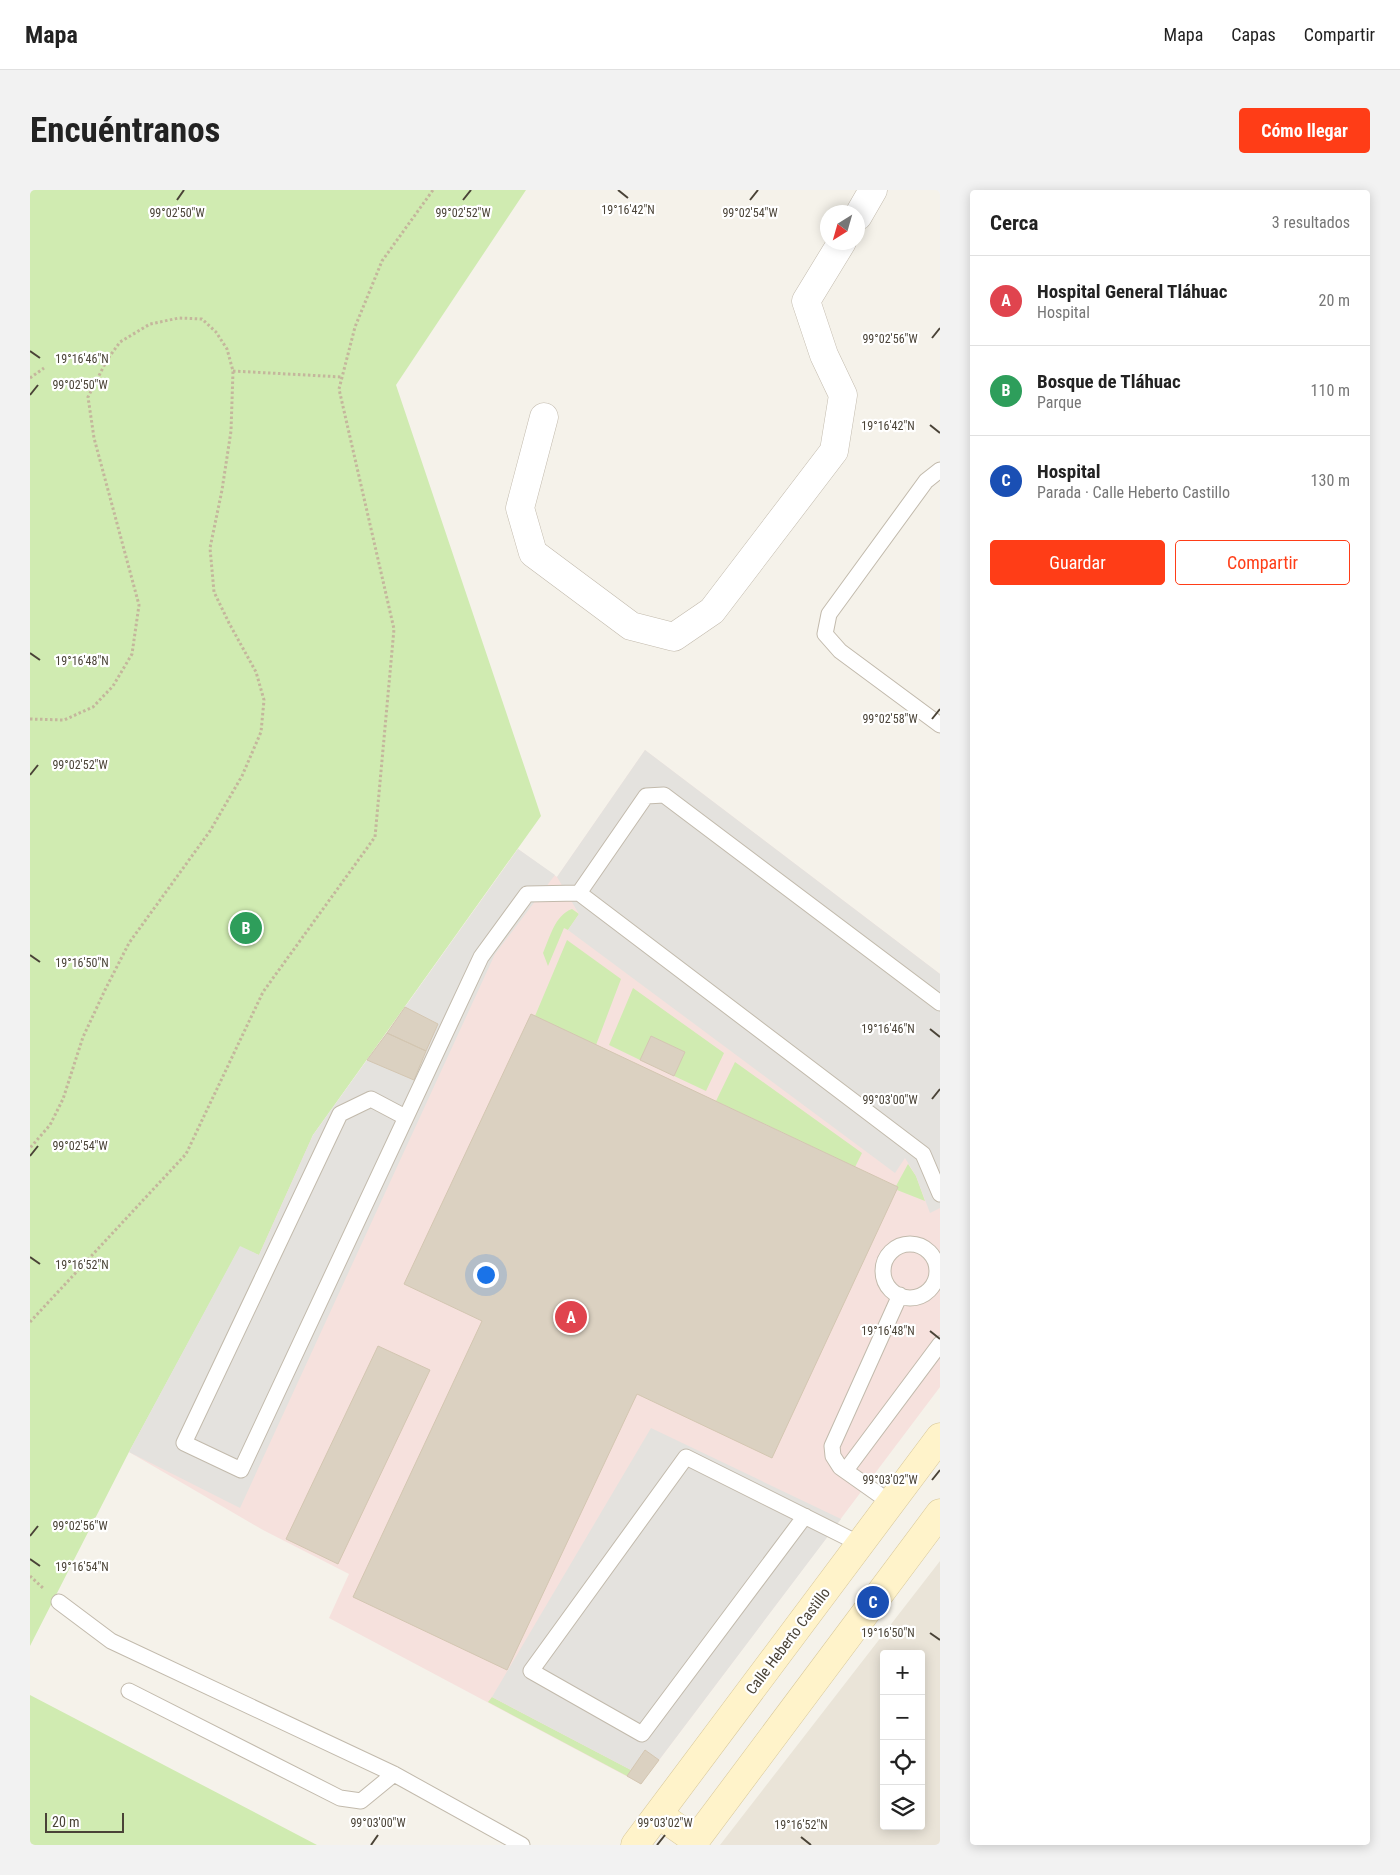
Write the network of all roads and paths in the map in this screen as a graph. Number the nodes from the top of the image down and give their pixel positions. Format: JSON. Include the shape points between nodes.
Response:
{"nodes":[{"id":1,"x":433,"y":190,"type":"edge"},
{"id":2,"x":872,"y":190,"type":"edge"},
{"id":3,"x":864,"y":205,"type":"edge"},
{"id":4,"x":837,"y":250,"type":"edge"},
{"id":5,"x":44,"y":368,"type":"dead end"},
{"id":6,"x":233,"y":371,"type":"junction"},
{"id":7,"x":342,"y":377,"type":"junction"},
{"id":8,"x":30,"y":378,"type":"edge"},
{"id":9,"x":544,"y":418,"type":"dead end"},
{"id":10,"x":940,"y":470,"type":"edge"},
{"id":11,"x":30,"y":719,"type":"edge"},
{"id":12,"x":940,"y":726,"type":"edge"},
{"id":13,"x":579,"y":893,"type":"junction"},
{"id":14,"x":940,"y":1003,"type":"edge"},
{"id":15,"x":405,"y":1117,"type":"junction"},
{"id":16,"x":30,"y":1148,"type":"edge"},
{"id":17,"x":938,"y":1184,"type":"edge"},
{"id":18,"x":900,"y":1295,"type":"dead end"},
{"id":19,"x":30,"y":1322,"type":"edge"},
{"id":20,"x":940,"y":1344,"type":"edge"},
{"id":21,"x":940,"y":1437,"type":"edge"},
{"id":22,"x":846,"y":1470,"type":"junction"},
{"id":23,"x":891,"y":1503,"type":"junction"},
{"id":24,"x":940,"y":1513,"type":"edge"},
{"id":25,"x":805,"y":1516,"type":"junction"},
{"id":26,"x":860,"y":1544,"type":"junction"},
{"id":27,"x":59,"y":1602,"type":"dead end"},
{"id":28,"x":129,"y":1691,"type":"dead end"},
{"id":29,"x":394,"y":1774,"type":"junction"},
{"id":30,"x":658,"y":1814,"type":"junction"},
{"id":31,"x":693,"y":1842,"type":"edge"},
{"id":32,"x":522,"y":1845,"type":"edge"},
{"id":33,"x":635,"y":1845,"type":"edge"}],
"edges":[{"from":1,"to":7,"type":"path","via":[[382,261],[354,327]]},
{"from":2,"to":3,"type":"street"},
{"from":4,"to":9,"type":"street","via":[[806,301],[824,355],[843,394],[834,451],[712,612],[674,637],[631,626],[533,553],[520,508]]},
{"from":5,"to":8,"type":"path"},
{"from":6,"to":7,"type":"path"},
{"from":6,"to":11,"type":"path","via":[[227,349],[202,319],[179,318],[150,324],[120,342],[107,360],[88,397],[94,438],[139,605],[132,654],[113,686],[93,707],[64,720]]},
{"from":6,"to":16,"type":"path","via":[[231,431],[210,548],[214,592],[256,672],[264,700],[261,732],[242,776],[210,831],[129,943],[83,1037],[63,1099],[50,1125]]},
{"from":7,"to":19,"type":"path","via":[[339,389],[394,629],[375,837],[263,992],[186,1154]]},
{"from":10,"to":12,"type":"lane","via":[[926,481],[829,614],[825,634],[840,651]]},
{"from":13,"to":14,"type":"lane","via":[[646,796],[664,795]]},
{"from":13,"to":15,"type":"lane","via":[[526,894],[481,957]]},
{"from":13,"to":17,"type":"lane","via":[[923,1154]]},
{"from":15,"to":15,"type":"lane","via":[[371,1099],[340,1114],[184,1443],[241,1470]]},
{"from":18,"to":22,"type":"lane","via":[[832,1446],[840,1467]]},
{"from":20,"to":22,"type":"lane"},
{"from":21,"to":23,"type":"main road","name":"Calle Heberto Castillo"},
{"from":22,"to":23,"type":"lane"},
{"from":23,"to":26,"type":"main road","name":"Calle Heberto Castillo"},
{"from":24,"to":31,"type":"main road"},
{"from":25,"to":25,"type":"lane","via":[[642,1734],[531,1671],[686,1457]]},
{"from":25,"to":26,"type":"lane"},
{"from":26,"to":30,"type":"main road","name":"Calle Heberto Castillo"},
{"from":27,"to":29,"type":"lane","via":[[111,1641]]},
{"from":28,"to":29,"type":"lane","via":[[340,1798],[360,1801]]},
{"from":29,"to":32,"type":"lane"},
{"from":30,"to":31,"type":"main road"},
{"from":30,"to":33,"type":"main road","name":"Calle Heberto Castillo"}]}
